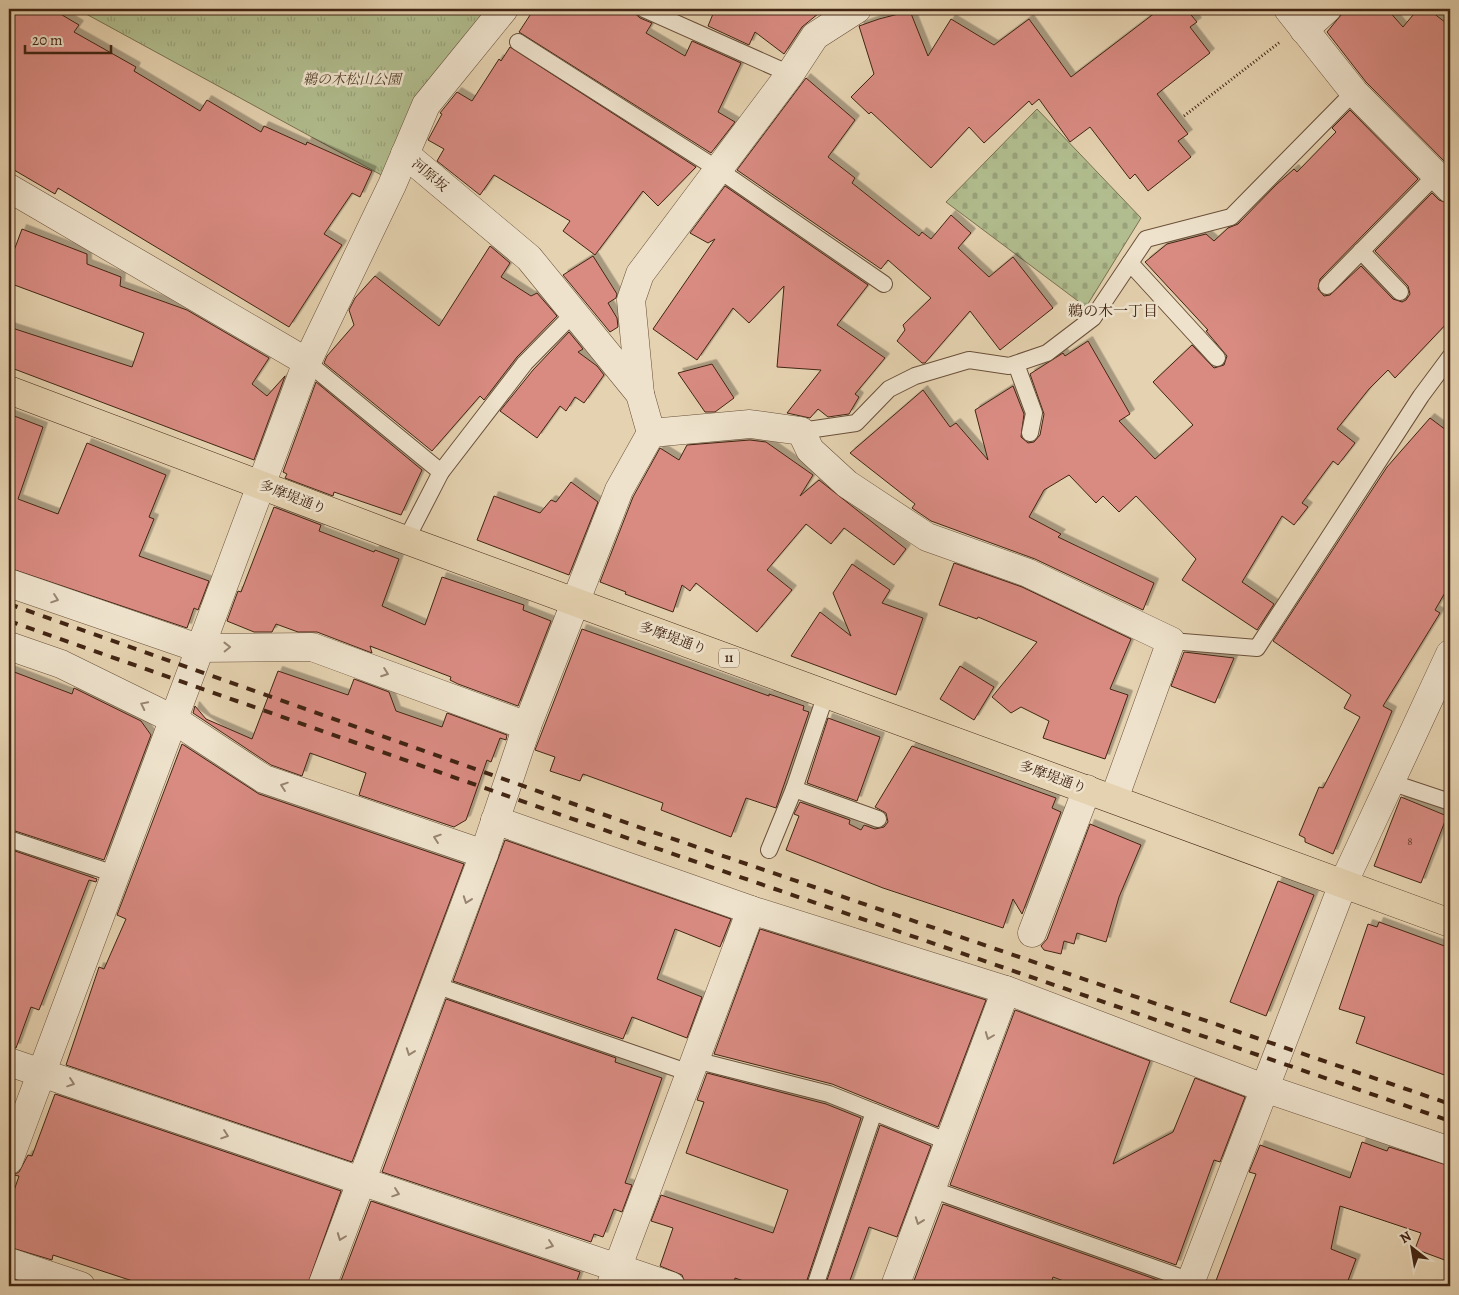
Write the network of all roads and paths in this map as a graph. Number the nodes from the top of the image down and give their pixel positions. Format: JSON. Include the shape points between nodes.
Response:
{"nodes":[{"id":1,"x":644,"y":9,"type":"edge"},
{"id":2,"x":857,"y":9,"type":"edge"},
{"id":3,"x":1327,"y":9,"type":"edge"},
{"id":4,"x":502,"y":12,"type":"edge"},
{"id":5,"x":1293,"y":26,"type":"edge"},
{"id":6,"x":518,"y":42,"type":"dead end"},
{"id":7,"x":790,"y":74,"type":"junction"},
{"id":8,"x":1354,"y":92,"type":"junction"},
{"id":9,"x":1184,"y":116,"type":"dead end"},
{"id":10,"x":406,"y":154,"type":"junction"},
{"id":11,"x":719,"y":170,"type":"junction"},
{"id":12,"x":1443,"y":183,"type":"edge"},
{"id":13,"x":9,"y":188,"type":"edge"},
{"id":14,"x":1362,"y":251,"type":"junction"},
{"id":15,"x":1130,"y":263,"type":"junction"},
{"id":16,"x":884,"y":284,"type":"dead end"},
{"id":17,"x":1327,"y":286,"type":"dead end"},
{"id":18,"x":1400,"y":292,"type":"dead end"},
{"id":19,"x":574,"y":313,"type":"junction"},
{"id":20,"x":1450,"y":357,"type":"edge"},
{"id":21,"x":1216,"y":358,"type":"dead end"},
{"id":22,"x":306,"y":362,"type":"junction"},
{"id":23,"x":1016,"y":364,"type":"junction"},
{"id":24,"x":9,"y":390,"type":"edge"},
{"id":25,"x":640,"y":394,"type":"junction"},
{"id":26,"x":802,"y":431,"type":"junction"},
{"id":27,"x":651,"y":433,"type":"junction"},
{"id":28,"x":1030,"y":433,"type":"dead end"},
{"id":29,"x":442,"y":472,"type":"junction"},
{"id":30,"x":260,"y":485,"type":"junction"},
{"id":31,"x":406,"y":540,"type":"junction"},
{"id":32,"x":9,"y":583,"type":"edge"},
{"id":33,"x":576,"y":602,"type":"junction"},
{"id":34,"x":1171,"y":641,"type":"junction"},
{"id":35,"x":9,"y":646,"type":"edge"},
{"id":36,"x":198,"y":648,"type":"junction"},
{"id":37,"x":1450,"y":654,"type":"edge"},
{"id":38,"x":826,"y":694,"type":"junction"},
{"id":39,"x":173,"y":719,"type":"junction"},
{"id":40,"x":527,"y":726,"type":"junction"},
{"id":41,"x":1390,"y":782,"type":"junction"},
{"id":42,"x":794,"y":789,"type":"junction"},
{"id":43,"x":1087,"y":790,"type":"junction"},
{"id":44,"x":1114,"y":799,"type":"junction"},
{"id":45,"x":1450,"y":802,"type":"edge"},
{"id":46,"x":878,"y":819,"type":"dead end"},
{"id":47,"x":495,"y":820,"type":"junction"},
{"id":48,"x":9,"y":839,"type":"edge"},
{"id":49,"x":769,"y":850,"type":"dead end"},
{"id":50,"x":484,"y":854,"type":"junction"},
{"id":51,"x":115,"y":874,"type":"junction"},
{"id":52,"x":1343,"y":884,"type":"junction"},
{"id":53,"x":751,"y":910,"type":"junction"},
{"id":54,"x":1450,"y":923,"type":"edge"},
{"id":55,"x":1032,"y":933,"type":"dead end"},
{"id":56,"x":435,"y":985,"type":"junction"},
{"id":57,"x":1006,"y":990,"type":"junction"},
{"id":58,"x":9,"y":1062,"type":"edge"},
{"id":59,"x":693,"y":1066,"type":"junction"},
{"id":60,"x":41,"y":1073,"type":"junction"},
{"id":61,"x":1264,"y":1088,"type":"junction"},
{"id":62,"x":874,"y":1112,"type":"junction"},
{"id":63,"x":949,"y":1142,"type":"junction"},
{"id":64,"x":1450,"y":1151,"type":"edge"},
{"id":65,"x":9,"y":1160,"type":"edge"},
{"id":66,"x":362,"y":1181,"type":"junction"},
{"id":67,"x":932,"y":1189,"type":"junction"},
{"id":68,"x":9,"y":1262,"type":"edge"},
{"id":69,"x":614,"y":1277,"type":"edge"},
{"id":70,"x":1190,"y":1284,"type":"edge"},
{"id":71,"x":81,"y":1286,"type":"edge"},
{"id":72,"x":322,"y":1286,"type":"edge"},
{"id":73,"x":671,"y":1286,"type":"edge"},
{"id":74,"x":815,"y":1286,"type":"edge"},
{"id":75,"x":895,"y":1286,"type":"edge"}],
"edges":[{"from":1,"to":7,"type":"lane"},
{"from":2,"to":7,"type":"street","via":[[815,36]]},
{"from":3,"to":5,"type":"street"},
{"from":4,"to":10,"type":"street","name":"河原坂","via":[[426,105]]},
{"from":5,"to":8,"type":"street"},
{"from":5,"to":9,"type":"path"},
{"from":6,"to":11,"type":"lane"},
{"from":7,"to":11,"type":"street"},
{"from":8,"to":12,"type":"street"},
{"from":8,"to":15,"type":"lane","via":[[1230,217],[1146,239]]},
{"from":10,"to":19,"type":"street","name":"河原坂","via":[[529,258]]},
{"from":10,"to":22,"type":"street"},
{"from":11,"to":16,"type":"lane"},
{"from":11,"to":25,"type":"street","via":[[640,274],[631,300]]},
{"from":12,"to":14,"type":"lane"},
{"from":13,"to":22,"type":"street"},
{"from":14,"to":17,"type":"lane"},
{"from":14,"to":18,"type":"lane"},
{"from":15,"to":21,"type":"lane"},
{"from":15,"to":23,"type":"lane","via":[[1093,318],[1047,353]]},
{"from":19,"to":25,"type":"street","name":"河原坂"},
{"from":19,"to":29,"type":"lane","via":[[525,363]]},
{"from":20,"to":34,"type":"lane","via":[[1421,396],[1257,648]]},
{"from":22,"to":29,"type":"lane"},
{"from":22,"to":30,"type":"street"},
{"from":23,"to":26,"type":"lane","via":[[1009,366],[969,360],[915,376],[889,388],[856,423]]},
{"from":23,"to":28,"type":"lane","via":[[1034,413]]},
{"from":24,"to":30,"type":"main road","name":"多摩堤通り","number":"11"},
{"from":25,"to":27,"type":"street"},
{"from":26,"to":27,"type":"street","via":[[750,424]]},
{"from":26,"to":34,"type":"street","via":[[810,450],[847,484],[927,537],[1028,573]]},
{"from":27,"to":33,"type":"street","via":[[619,490]]},
{"from":29,"to":31,"type":"lane"},
{"from":30,"to":31,"type":"main road","name":"多摩堤通り","number":"11"},
{"from":30,"to":36,"type":"street"},
{"from":31,"to":33,"type":"main road","name":"多摩堤通り","number":"11"},
{"from":32,"to":36,"type":"street","one_way":true},
{"from":33,"to":38,"type":"main road","name":"多摩堤通り","number":"11"},
{"from":33,"to":40,"type":"street"},
{"from":34,"to":44,"type":"street"},
{"from":39,"to":35,"type":"street","one_way":true,"via":[[61,664]]},
{"from":36,"to":39,"type":"street"},
{"from":36,"to":40,"type":"street","one_way":true,"via":[[312,646]]},
{"from":37,"to":41,"type":"street"},
{"from":38,"to":42,"type":"lane"},
{"from":38,"to":43,"type":"main road","name":"多摩堤通り","number":"11"},
{"from":50,"to":39,"type":"street","one_way":true,"via":[[264,779]]},
{"from":39,"to":51,"type":"street"},
{"from":40,"to":47,"type":"street"},
{"from":41,"to":45,"type":"lane"},
{"from":41,"to":52,"type":"street"},
{"from":42,"to":46,"type":"lane"},
{"from":42,"to":49,"type":"lane"},
{"from":43,"to":44,"type":"main road","name":"多摩堤通り","number":"11"},
{"from":43,"to":55,"type":"street"},
{"from":44,"to":52,"type":"main road","name":"多摩堤通り","number":"11"},
{"from":47,"to":50,"type":"street"},
{"from":47,"to":53,"type":"street"},
{"from":48,"to":51,"type":"lane"},
{"from":50,"to":56,"type":"street","one_way":true},
{"from":51,"to":60,"type":"street"},
{"from":52,"to":54,"type":"main road","name":"多摩堤通り","number":"11"},
{"from":52,"to":61,"type":"street"},
{"from":53,"to":57,"type":"street"},
{"from":53,"to":59,"type":"street"},
{"from":56,"to":59,"type":"lane"},
{"from":56,"to":66,"type":"street","one_way":true},
{"from":57,"to":61,"type":"street"},
{"from":57,"to":63,"type":"street","one_way":true},
{"from":58,"to":60,"type":"street"},
{"from":59,"to":62,"type":"lane","via":[[829,1094]]},
{"from":59,"to":69,"type":"street"},
{"from":60,"to":65,"type":"street"},
{"from":60,"to":66,"type":"street","one_way":true},
{"from":61,"to":64,"type":"street"},
{"from":61,"to":70,"type":"street"},
{"from":62,"to":63,"type":"lane"},
{"from":62,"to":74,"type":"lane"},
{"from":63,"to":67,"type":"street"},
{"from":66,"to":69,"type":"street","one_way":true},
{"from":66,"to":72,"type":"street","one_way":true},
{"from":67,"to":70,"type":"lane"},
{"from":67,"to":75,"type":"street","one_way":true},
{"from":68,"to":71,"type":"street"},
{"from":69,"to":73,"type":"street"}]}
